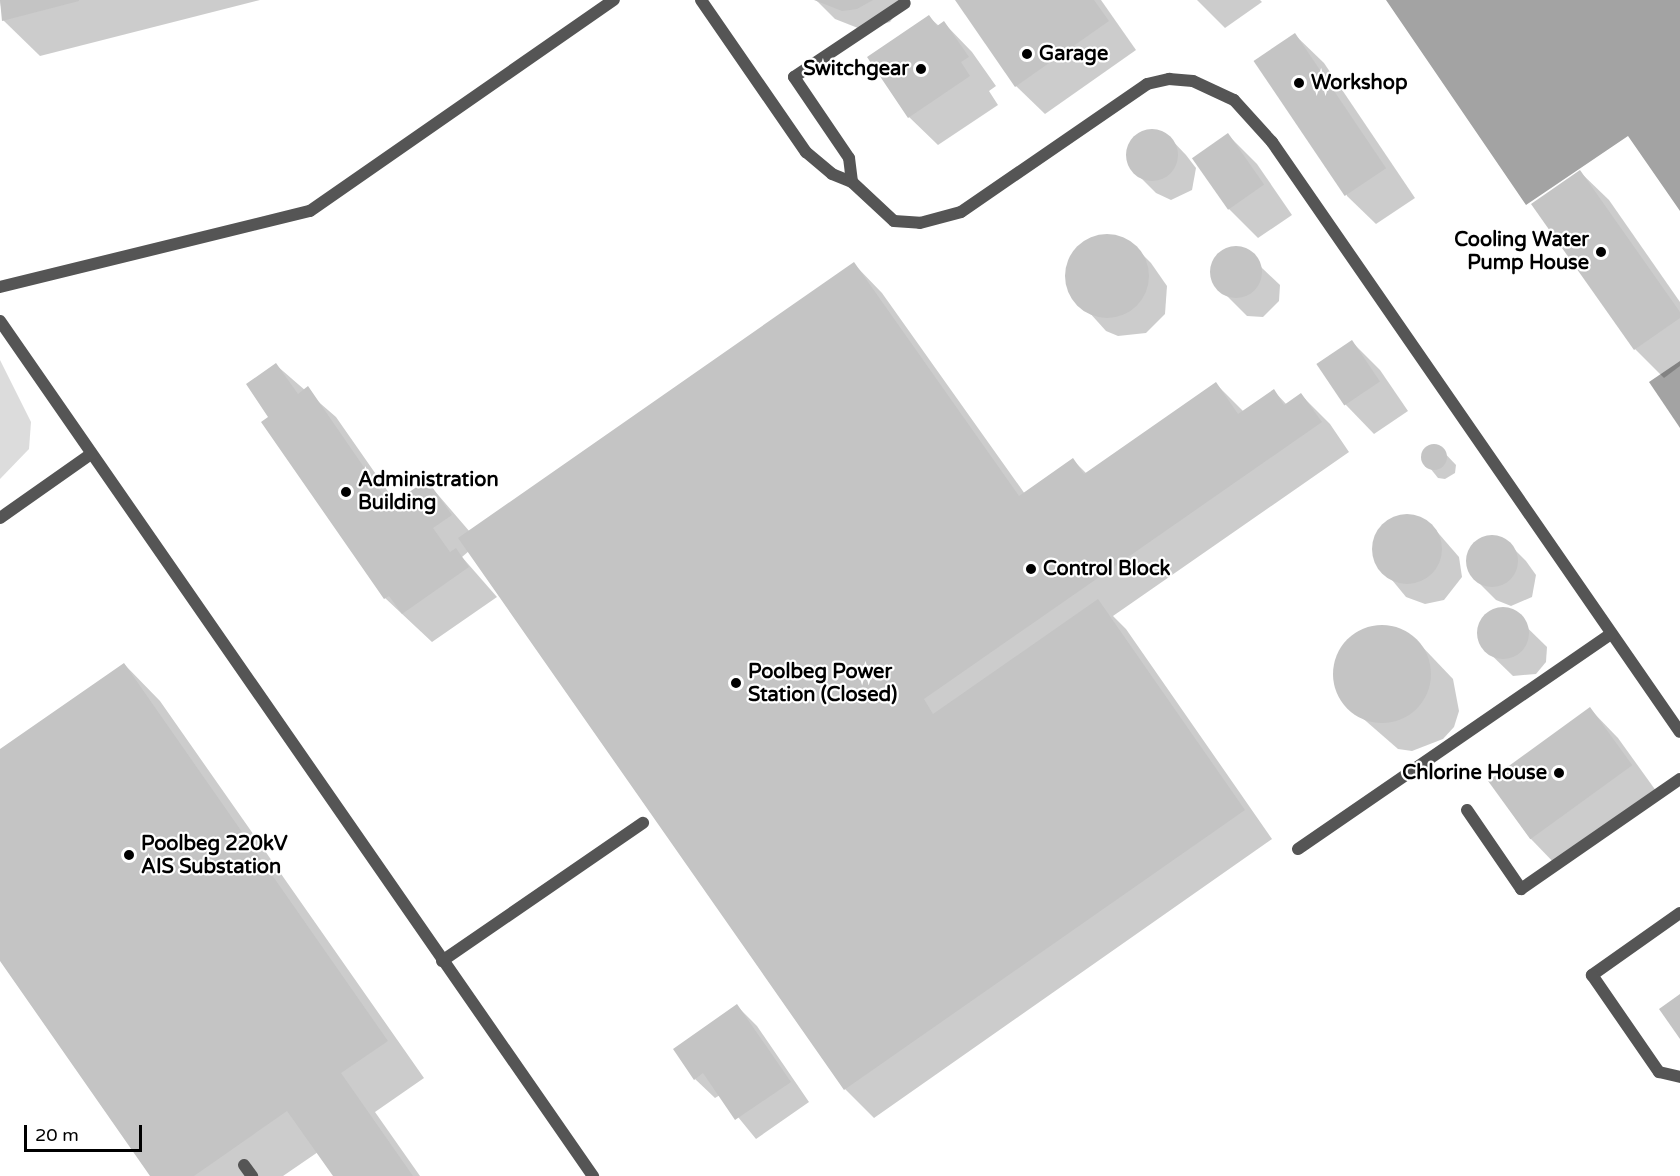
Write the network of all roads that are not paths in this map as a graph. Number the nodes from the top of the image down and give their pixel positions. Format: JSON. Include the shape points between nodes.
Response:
{"nodes":[{"id":1,"x":614,"y":0,"type":"edge"},
{"id":2,"x":701,"y":0,"type":"edge"},
{"id":3,"x":905,"y":3,"type":"dead end"},
{"id":4,"x":852,"y":182,"type":"junction"},
{"id":5,"x":0,"y":287,"type":"edge"},
{"id":6,"x":0,"y":321,"type":"edge"},
{"id":7,"x":91,"y":454,"type":"junction"},
{"id":8,"x":0,"y":518,"type":"edge"},
{"id":9,"x":1611,"y":634,"type":"junction"},
{"id":10,"x":1678,"y":724,"type":"edge"},
{"id":11,"x":1680,"y":779,"type":"edge"},
{"id":12,"x":1467,"y":810,"type":"dead end"},
{"id":13,"x":643,"y":823,"type":"dead end"},
{"id":14,"x":1298,"y":849,"type":"dead end"},
{"id":15,"x":1680,"y":913,"type":"edge"},
{"id":16,"x":442,"y":961,"type":"junction"},
{"id":17,"x":1680,"y":1077,"type":"edge"},
{"id":18,"x":244,"y":1165,"type":"dead end"},
{"id":19,"x":252,"y":1176,"type":"edge"},
{"id":20,"x":591,"y":1176,"type":"edge"}],
"edges":[{"from":1,"to":5,"type":"lane","via":[[310,211]]},
{"from":2,"to":4,"type":"lane","via":[[806,152],[832,174]]},
{"from":3,"to":4,"type":"lane","via":[[794,77],[849,158]]},
{"from":4,"to":9,"type":"lane","via":[[894,221],[920,223],[962,212],[1147,84],[1169,79],[1193,81],[1234,100],[1267,135]]},
{"from":6,"to":7,"type":"lane"},
{"from":7,"to":8,"type":"lane"},
{"from":7,"to":16,"type":"lane"},
{"from":9,"to":10,"type":"lane"},
{"from":9,"to":14,"type":"lane"},
{"from":11,"to":12,"type":"lane","via":[[1521,889]]},
{"from":13,"to":16,"type":"lane"},
{"from":15,"to":17,"type":"lane","via":[[1592,975],[1659,1072]]},
{"from":16,"to":20,"type":"lane"},
{"from":18,"to":19,"type":"lane"}]}
